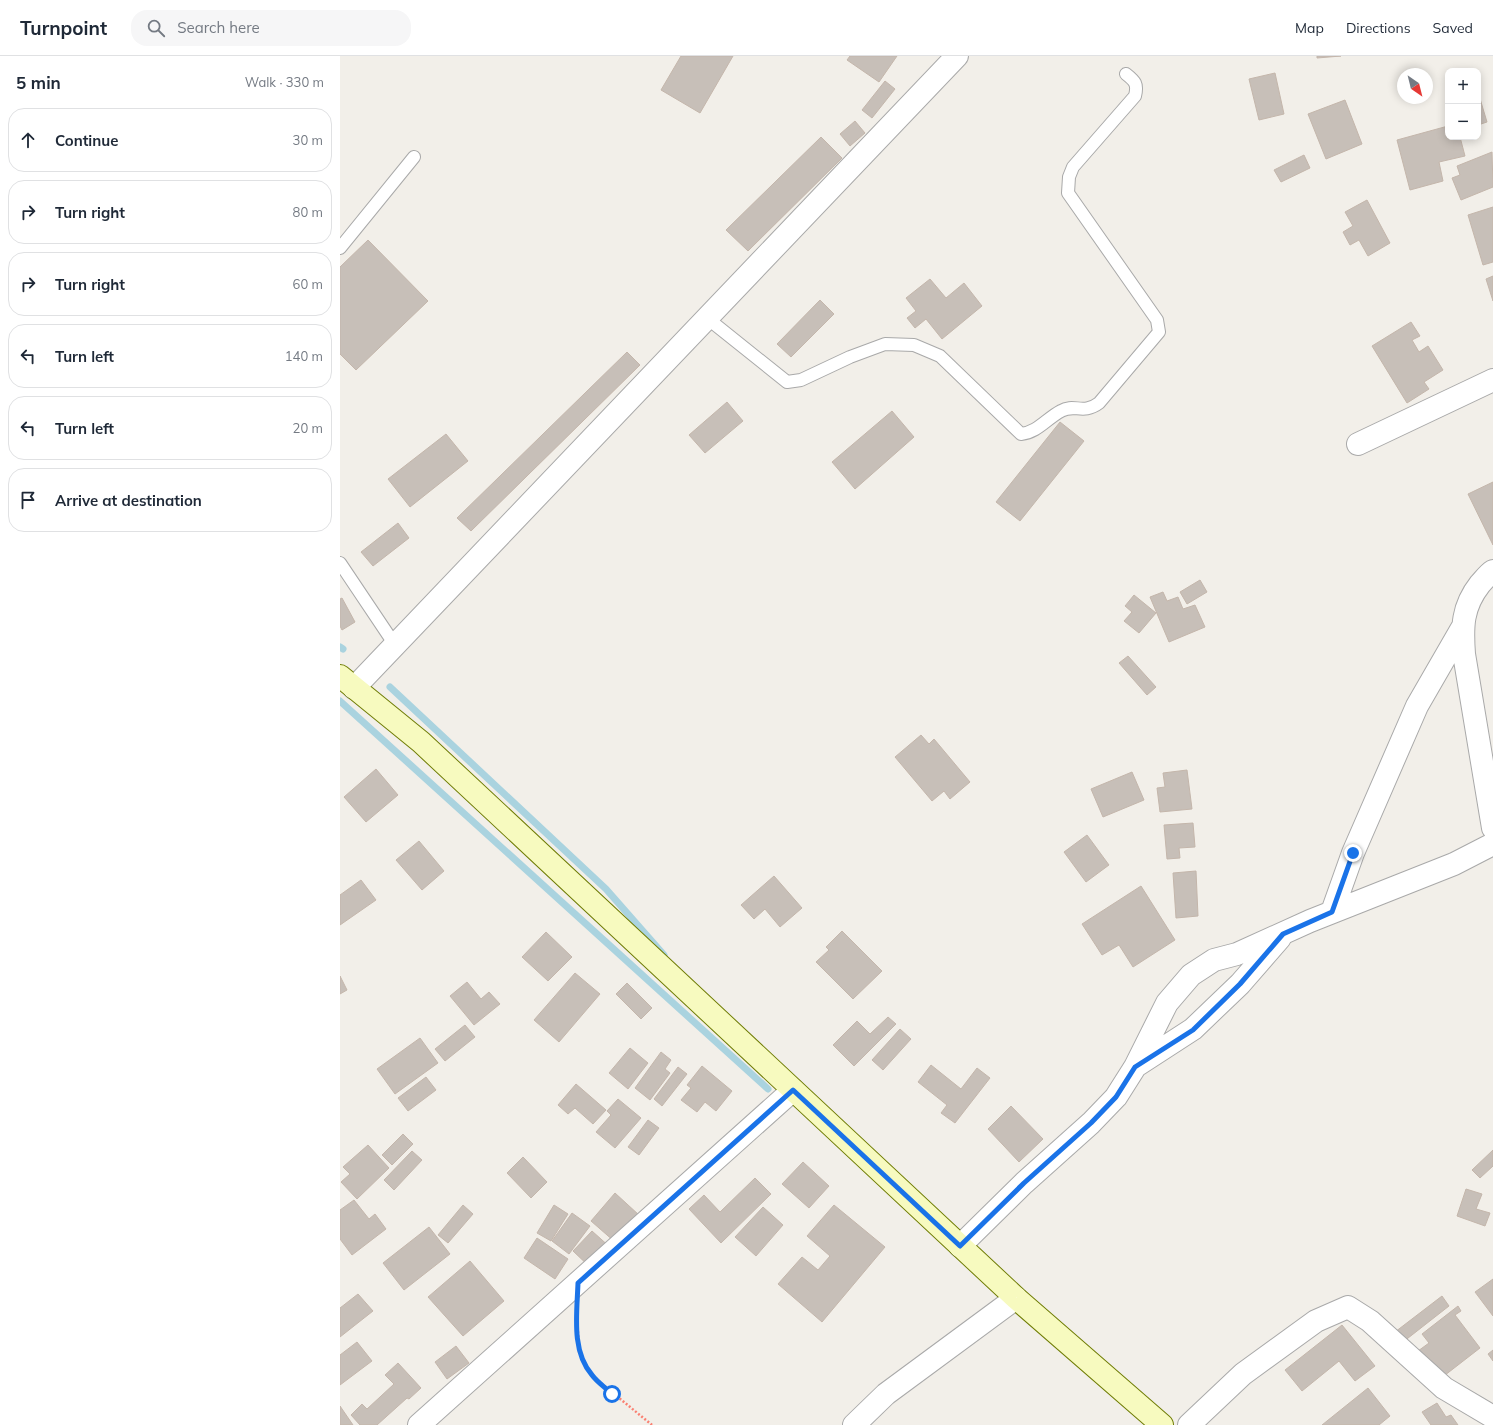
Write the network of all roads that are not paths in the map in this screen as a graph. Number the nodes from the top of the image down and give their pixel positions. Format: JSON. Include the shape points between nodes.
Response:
{"nodes":[{"id":1,"x":957,"y":56,"type":"edge"},
{"id":2,"x":1126,"y":74,"type":"dead end"},
{"id":3,"x":414,"y":157,"type":"dead end"},
{"id":4,"x":340,"y":248,"type":"edge"},
{"id":5,"x":707,"y":318,"type":"junction"},
{"id":6,"x":1493,"y":380,"type":"edge"},
{"id":7,"x":1358,"y":444,"type":"dead end"},
{"id":8,"x":340,"y":563,"type":"edge"},
{"id":9,"x":1493,"y":571,"type":"edge"},
{"id":10,"x":1462,"y":628,"type":"junction"},
{"id":11,"x":395,"y":645,"type":"junction"},
{"id":12,"x":347,"y":682,"type":"edge"},
{"id":13,"x":1493,"y":828,"type":"edge"},
{"id":14,"x":1493,"y":844,"type":"edge"},
{"id":15,"x":1332,"y":912,"type":"junction"},
{"id":16,"x":1283,"y":934,"type":"junction"},
{"id":17,"x":1135,"y":1067,"type":"junction"},
{"id":18,"x":793,"y":1090,"type":"junction"},
{"id":19,"x":960,"y":1246,"type":"junction"},
{"id":20,"x":1016,"y":1298,"type":"junction"},
{"id":21,"x":1493,"y":1417,"type":"edge"},
{"id":22,"x":419,"y":1425,"type":"edge"},
{"id":23,"x":854,"y":1425,"type":"edge"},
{"id":24,"x":1162,"y":1425,"type":"edge"},
{"id":25,"x":1189,"y":1425,"type":"edge"}],
"edges":[{"from":1,"to":5,"type":"street"},
{"from":2,"to":5,"type":"lane","via":[[1136,82],[1135,96],[1073,167],[1068,193],[1157,320],[1159,332],[1099,403],[1091,409],[1061,410],[1031,433],[1021,434],[940,356],[914,345],[885,344],[801,380],[787,382]]},
{"from":3,"to":4,"type":"lane"},
{"from":5,"to":11,"type":"street"},
{"from":6,"to":7,"type":"street"},
{"from":8,"to":11,"type":"lane"},
{"from":9,"to":10,"type":"street","via":[[1468,604]]},
{"from":10,"to":13,"type":"street","via":[[1464,654]]},
{"from":10,"to":15,"type":"street","via":[[1417,706],[1353,853]]},
{"from":11,"to":12,"type":"street"},
{"from":12,"to":18,"type":"main road","via":[[421,742]]},
{"from":14,"to":15,"type":"street","via":[[1454,864]]},
{"from":15,"to":16,"type":"street"},
{"from":16,"to":17,"type":"street","via":[[1240,984],[1193,1030]]},
{"from":16,"to":17,"type":"street","via":[[1236,954],[1214,960],[1190,975],[1167,1003]]},
{"from":17,"to":19,"type":"street","via":[[1116,1097],[1091,1123],[1024,1183]]},
{"from":18,"to":19,"type":"main road"},
{"from":18,"to":22,"type":"street"},
{"from":19,"to":20,"type":"main road"},
{"from":20,"to":23,"type":"street","via":[[886,1394]]},
{"from":20,"to":24,"type":"main road"},
{"from":21,"to":25,"type":"street","via":[[1444,1388],[1370,1321],[1348,1307],[1316,1321],[1243,1374]]}]}
